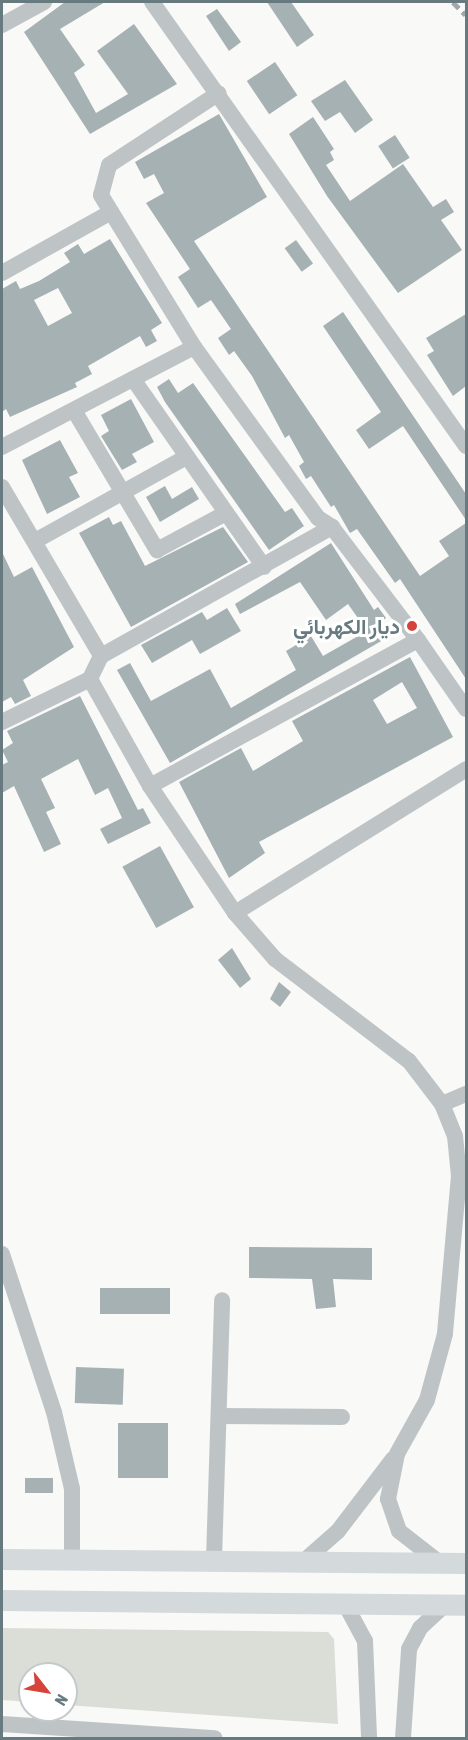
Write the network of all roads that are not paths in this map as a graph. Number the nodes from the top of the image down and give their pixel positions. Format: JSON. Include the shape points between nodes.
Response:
{"nodes":[{"id":1,"x":44,"y":2,"type":"edge"},
{"id":2,"x":152,"y":2,"type":"edge"},
{"id":3,"x":2,"y":25,"type":"edge"},
{"id":4,"x":219,"y":93,"type":"junction"},
{"id":5,"x":111,"y":212,"type":"junction"},
{"id":6,"x":2,"y":273,"type":"edge"},
{"id":7,"x":194,"y":347,"type":"junction"},
{"id":8,"x":134,"y":379,"type":"junction"},
{"id":9,"x":75,"y":412,"type":"junction"},
{"id":10,"x":466,"y":446,"type":"edge"},
{"id":11,"x":2,"y":447,"type":"edge"},
{"id":12,"x":185,"y":459,"type":"junction"},
{"id":13,"x":2,"y":487,"type":"edge"},
{"id":14,"x":125,"y":494,"type":"junction"},
{"id":15,"x":226,"y":513,"type":"junction"},
{"id":16,"x":332,"y":527,"type":"junction"},
{"id":17,"x":35,"y":541,"type":"junction"},
{"id":18,"x":264,"y":567,"type":"junction"},
{"id":19,"x":418,"y":640,"type":"junction"},
{"id":20,"x":101,"y":656,"type":"junction"},
{"id":21,"x":90,"y":679,"type":"junction"},
{"id":22,"x":466,"y":709,"type":"edge"},
{"id":23,"x":2,"y":722,"type":"edge"},
{"id":24,"x":466,"y":769,"type":"edge"},
{"id":25,"x":150,"y":786,"type":"junction"},
{"id":26,"x":235,"y":913,"type":"junction"},
{"id":27,"x":466,"y":1094,"type":"edge"},
{"id":28,"x":442,"y":1104,"type":"junction"},
{"id":29,"x":2,"y":1254,"type":"edge"},
{"id":30,"x":222,"y":1300,"type":"dead end"},
{"id":31,"x":219,"y":1416,"type":"junction"},
{"id":32,"x":342,"y":1417,"type":"dead end"},
{"id":33,"x":397,"y":1454,"type":"junction"},
{"id":34,"x":2,"y":1559,"type":"edge"},
{"id":35,"x":214,"y":1559,"type":"junction"},
{"id":36,"x":72,"y":1561,"type":"junction"},
{"id":37,"x":304,"y":1561,"type":"junction"},
{"id":38,"x":440,"y":1563,"type":"junction"},
{"id":39,"x":466,"y":1563,"type":"edge"},
{"id":40,"x":2,"y":1600,"type":"edge"},
{"id":41,"x":344,"y":1602,"type":"junction"},
{"id":42,"x":445,"y":1605,"type":"junction"},
{"id":43,"x":466,"y":1605,"type":"edge"},
{"id":44,"x":2,"y":1724,"type":"edge"},
{"id":45,"x":215,"y":1738,"type":"edge"},
{"id":46,"x":369,"y":1738,"type":"edge"},
{"id":47,"x":403,"y":1738,"type":"edge"}],
"edges":[{"from":1,"to":3,"type":"street"},
{"from":2,"to":4,"type":"street"},
{"from":4,"to":5,"type":"street","via":[[109,165],[102,195]]},
{"from":4,"to":10,"type":"street"},
{"from":5,"to":6,"type":"street"},
{"from":5,"to":7,"type":"street"},
{"from":7,"to":8,"type":"street"},
{"from":7,"to":16,"type":"street","via":[[318,518]]},
{"from":8,"to":9,"type":"street"},
{"from":8,"to":12,"type":"street"},
{"from":9,"to":11,"type":"street"},
{"from":9,"to":14,"type":"street"},
{"from":12,"to":14,"type":"street"},
{"from":12,"to":15,"type":"street"},
{"from":13,"to":17,"type":"street"},
{"from":14,"to":15,"type":"street","via":[[157,550]]},
{"from":14,"to":17,"type":"street"},
{"from":15,"to":18,"type":"street"},
{"from":16,"to":18,"type":"street"},
{"from":16,"to":19,"type":"street"},
{"from":17,"to":20,"type":"street"},
{"from":18,"to":20,"type":"street"},
{"from":19,"to":22,"type":"street"},
{"from":19,"to":25,"type":"street"},
{"from":20,"to":21,"type":"street"},
{"from":21,"to":23,"type":"street"},
{"from":21,"to":25,"type":"street"},
{"from":24,"to":26,"type":"street"},
{"from":25,"to":26,"type":"street"},
{"from":26,"to":28,"type":"street","via":[[275,959],[409,1061]]},
{"from":27,"to":28,"type":"street"},
{"from":28,"to":33,"type":"street","via":[[455,1136],[459,1176],[445,1334],[427,1400]]},
{"from":29,"to":36,"type":"street","via":[[54,1412],[72,1489]]},
{"from":30,"to":31,"type":"street"},
{"from":31,"to":32,"type":"street"},
{"from":31,"to":35,"type":"street"},
{"from":33,"to":37,"type":"street","via":[[338,1531]]},
{"from":33,"to":38,"type":"street","via":[[388,1499],[392,1521]]},
{"from":34,"to":36,"type":"main road"},
{"from":35,"to":36,"type":"main road"},
{"from":35,"to":37,"type":"main road"},
{"from":37,"to":38,"type":"main road"},
{"from":38,"to":39,"type":"main road"},
{"from":40,"to":41,"type":"main road"},
{"from":41,"to":42,"type":"main road"},
{"from":41,"to":46,"type":"street","via":[[360,1627],[367,1648]]},
{"from":42,"to":43,"type":"main road"},
{"from":42,"to":47,"type":"street","via":[[420,1628],[409,1649]]},
{"from":44,"to":45,"type":"street"}]}
